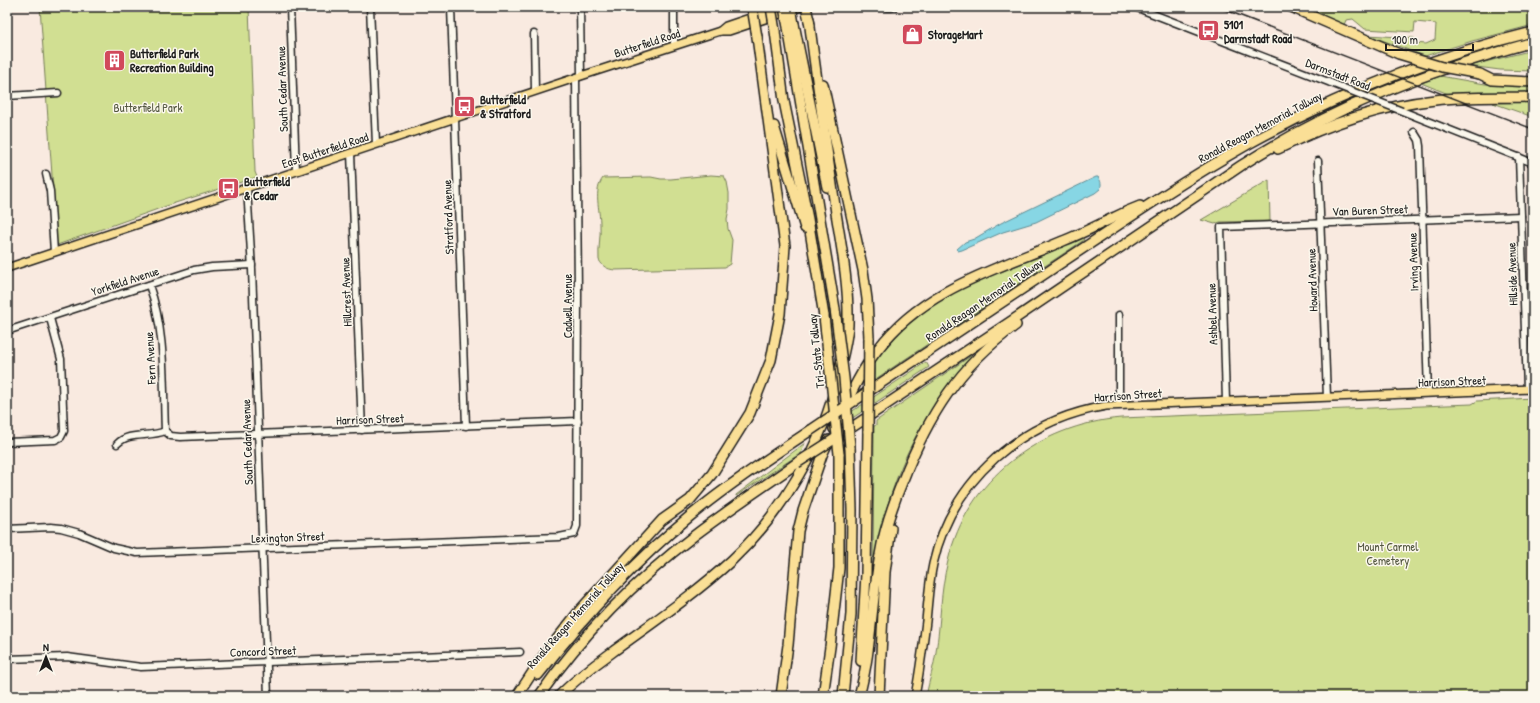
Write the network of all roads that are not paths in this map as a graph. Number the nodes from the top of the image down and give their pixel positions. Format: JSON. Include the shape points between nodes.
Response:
{"nodes":[{"id":1,"x":290,"y":7,"type":"edge"},
{"id":2,"x":370,"y":7,"type":"edge"},
{"id":3,"x":450,"y":7,"type":"edge"},
{"id":4,"x":580,"y":7,"type":"edge"},
{"id":5,"x":674,"y":7,"type":"edge"},
{"id":6,"x":752,"y":7,"type":"edge"},
{"id":7,"x":771,"y":7,"type":"edge"},
{"id":8,"x":783,"y":7,"type":"edge"},
{"id":9,"x":791,"y":7,"type":"edge"},
{"id":10,"x":801,"y":7,"type":"edge"},
{"id":11,"x":806,"y":7,"type":"edge"},
{"id":12,"x":887,"y":7,"type":"edge"},
{"id":13,"x":894,"y":7,"type":"edge"},
{"id":14,"x":1135,"y":7,"type":"edge"},
{"id":15,"x":1291,"y":7,"type":"edge"},
{"id":16,"x":809,"y":19,"type":"junction"},
{"id":17,"x":791,"y":25,"type":"junction"},
{"id":18,"x":720,"y":31,"type":"junction"},
{"id":19,"x":1533,"y":32,"type":"edge"},
{"id":20,"x":534,"y":34,"type":"dead end"},
{"id":21,"x":1533,"y":42,"type":"edge"},
{"id":22,"x":674,"y":46,"type":"junction"},
{"id":23,"x":1480,"y":74,"type":"junction"},
{"id":24,"x":578,"y":76,"type":"junction"},
{"id":25,"x":1533,"y":77,"type":"edge"},
{"id":26,"x":1533,"y":82,"type":"edge"},
{"id":27,"x":536,"y":91,"type":"junction"},
{"id":28,"x":58,"y":93,"type":"dead end"},
{"id":29,"x":7,"y":96,"type":"edge"},
{"id":30,"x":1533,"y":97,"type":"edge"},
{"id":31,"x":766,"y":100,"type":"junction"},
{"id":32,"x":455,"y":118,"type":"junction"},
{"id":33,"x":1414,"y":132,"type":"dead end"},
{"id":34,"x":376,"y":144,"type":"junction"},
{"id":35,"x":350,"y":153,"type":"junction"},
{"id":36,"x":1519,"y":157,"type":"junction"},
{"id":37,"x":1318,"y":161,"type":"dead end"},
{"id":38,"x":1533,"y":163,"type":"edge"},
{"id":39,"x":1242,"y":165,"type":"junction"},
{"id":40,"x":296,"y":171,"type":"junction"},
{"id":41,"x":46,"y":174,"type":"dead end"},
{"id":42,"x":247,"y":188,"type":"junction"},
{"id":43,"x":1153,"y":202,"type":"junction"},
{"id":44,"x":1521,"y":216,"type":"junction"},
{"id":45,"x":1423,"y":219,"type":"junction"},
{"id":46,"x":1321,"y":223,"type":"junction"},
{"id":47,"x":1221,"y":227,"type":"joint"},
{"id":48,"x":841,"y":248,"type":"junction"},
{"id":49,"x":54,"y":252,"type":"junction"},
{"id":50,"x":815,"y":257,"type":"junction"},
{"id":51,"x":252,"y":265,"type":"junction"},
{"id":52,"x":7,"y":268,"type":"edge"},
{"id":53,"x":1068,"y":282,"type":"junction"},
{"id":54,"x":149,"y":285,"type":"junction"},
{"id":55,"x":1119,"y":315,"type":"dead end"},
{"id":56,"x":50,"y":318,"type":"junction"},
{"id":57,"x":7,"y":331,"type":"edge"},
{"id":58,"x":1530,"y":389,"type":"edge"},
{"id":59,"x":1428,"y":393,"type":"junction"},
{"id":60,"x":1327,"y":397,"type":"junction"},
{"id":61,"x":1226,"y":401,"type":"junction"},
{"id":62,"x":1119,"y":405,"type":"junction"},
{"id":63,"x":578,"y":421,"type":"junction"},
{"id":64,"x":466,"y":426,"type":"junction"},
{"id":65,"x":362,"y":430,"type":"junction"},
{"id":66,"x":165,"y":431,"type":"junction"},
{"id":67,"x":257,"y":434,"type":"junction"},
{"id":68,"x":7,"y":442,"type":"edge"},
{"id":69,"x":117,"y":444,"type":"dead end"},
{"id":70,"x":901,"y":485,"type":"junction"},
{"id":71,"x":7,"y":529,"type":"edge"},
{"id":72,"x":574,"y":534,"type":"joint"},
{"id":73,"x":263,"y":549,"type":"junction"},
{"id":74,"x":520,"y":652,"type":"dead end"},
{"id":75,"x":7,"y":659,"type":"edge"},
{"id":76,"x":267,"y":662,"type":"junction"},
{"id":77,"x":268,"y":696,"type":"edge"},
{"id":78,"x":517,"y":696,"type":"edge"},
{"id":79,"x":520,"y":696,"type":"edge"},
{"id":80,"x":539,"y":696,"type":"edge"},
{"id":81,"x":559,"y":696,"type":"edge"},
{"id":82,"x":781,"y":696,"type":"edge"},
{"id":83,"x":823,"y":696,"type":"edge"},
{"id":84,"x":842,"y":696,"type":"edge"},
{"id":85,"x":858,"y":696,"type":"edge"},
{"id":86,"x":879,"y":696,"type":"edge"},
{"id":87,"x":916,"y":696,"type":"edge"}],
"edges":[{"from":1,"to":40,"type":"street","name":"South Cedar Avenue"},
{"from":2,"to":34,"type":"street"},
{"from":3,"to":32,"type":"street","name":"Stratford Avenue"},
{"from":4,"to":24,"type":"street","name":"Cadwell Avenue"},
{"from":5,"to":22,"type":"street"},
{"from":6,"to":31,"type":"highway","bridge":true},
{"from":7,"to":50,"type":"highway","name":"Tri-State Tollway","bridge":true,"via":[[784,100]]},
{"from":8,"to":17,"type":"highway","name":"Tri-State Tollway","bridge":true},
{"from":8,"to":18,"type":"main road","name":"Butterfield Road","via":[[726,26]]},
{"from":9,"to":17,"type":"highway","bridge":true},
{"from":10,"to":18,"type":"main road","name":"Butterfield Road"},
{"from":11,"to":16,"type":"highway"},
{"from":12,"to":13,"type":"street"},
{"from":14,"to":36,"type":"street","name":"Darmstadt Road","bridge":true},
{"from":15,"to":23,"type":"highway","bridge":true,"via":[[1399,54],[1442,67]]},
{"from":16,"to":48,"type":"highway"},
{"from":16,"to":85,"type":"highway","bridge":true,"via":[[867,299],[868,431],[863,635]]},
{"from":17,"to":48,"type":"highway"},
{"from":17,"to":84,"type":"highway","name":"Tri-State Tollway","bridge":true,"via":[[835,309],[850,447],[851,614]]},
{"from":18,"to":22,"type":"main road","name":"Butterfield Road"},
{"from":19,"to":43,"type":"highway","name":"Ronald Reagan Memorial Tollway","via":[[1407,70],[1343,97],[1250,144]]},
{"from":20,"to":27,"type":"street"},
{"from":21,"to":39,"type":"highway","name":"Ronald Reagan Memorial Tollway","via":[[1447,68],[1364,99],[1312,124]]},
{"from":22,"to":24,"type":"main road","name":"Butterfield Road"},
{"from":23,"to":25,"type":"highway"},
{"from":23,"to":26,"type":"highway","via":[[1492,80]]},
{"from":24,"to":27,"type":"main road","name":"East Butterfield Road"},
{"from":24,"to":63,"type":"street","name":"Cadwell Avenue"},
{"from":27,"to":32,"type":"main road","name":"East Butterfield Road"},
{"from":28,"to":29,"type":"street"},
{"from":30,"to":39,"type":"highway","via":[[1436,99],[1378,110],[1328,126]]},
{"from":31,"to":50,"type":"highway"},
{"from":31,"to":78,"type":"highway","via":[[785,246],[780,314],[771,360],[750,413],[712,474],[690,500],[662,520],[580,610],[542,658]]},
{"from":32,"to":34,"type":"main road","name":"East Butterfield Road"},
{"from":32,"to":64,"type":"street","name":"Stratford Avenue"},
{"from":33,"to":45,"type":"street","name":"Irving Avenue","via":[[1420,146]]},
{"from":34,"to":35,"type":"main road","name":"East Butterfield Road"},
{"from":35,"to":40,"type":"main road","name":"East Butterfield Road"},
{"from":35,"to":65,"type":"street","name":"Hillcrest Avenue"},
{"from":36,"to":38,"type":"street","name":"Darmstadt Road"},
{"from":36,"to":44,"type":"street","name":"Hillside Avenue"},
{"from":37,"to":46,"type":"street","name":"Howard Avenue"},
{"from":39,"to":53,"type":"highway","name":"Ronald Reagan Memorial Tollway"},
{"from":40,"to":42,"type":"main road","name":"East Butterfield Road"},
{"from":41,"to":49,"type":"street","via":[[50,191]]},
{"from":42,"to":49,"type":"main road","name":"East Butterfield Road"},
{"from":42,"to":51,"type":"street","name":"South Cedar Avenue"},
{"from":43,"to":79,"type":"highway","name":"Ronald Reagan Memorial Tollway","bridge":true,"via":[[811,430],[689,517],[584,618]]},
{"from":43,"to":82,"type":"highway","via":[[1136,207],[1064,241],[956,286],[917,310],[877,350],[860,377],[822,454],[803,511],[798,536]]},
{"from":44,"to":45,"type":"street","name":"Van Buren Street"},
{"from":44,"to":58,"type":"street","name":"Hillside Avenue"},
{"from":45,"to":46,"type":"street","name":"Van Buren Street"},
{"from":45,"to":59,"type":"street","name":"Irving Avenue"},
{"from":46,"to":47,"type":"street","name":"Van Buren Street"},
{"from":46,"to":60,"type":"street","name":"Howard Avenue"},
{"from":47,"to":61,"type":"street","name":"Ashbel Avenue"},
{"from":48,"to":81,"type":"highway","via":[[848,312],[843,355],[826,417],[797,478],[765,524],[732,560],[587,671]]},
{"from":49,"to":52,"type":"main road","name":"East Butterfield Road"},
{"from":50,"to":83,"type":"highway","name":"Tri-State Tollway","bridge":true,"via":[[839,454],[839,568]]},
{"from":51,"to":54,"type":"street","name":"Yorkfield Avenue","via":[[203,268]]},
{"from":51,"to":67,"type":"street","name":"South Cedar Avenue"},
{"from":53,"to":70,"type":"highway","via":[[1046,303],[1008,330],[946,394],[916,446]]},
{"from":53,"to":80,"type":"highway","name":"Ronald Reagan Memorial Tollway","bridge":true,"via":[[797,463],[695,535],[647,576],[590,632]]},
{"from":54,"to":56,"type":"street","name":"Yorkfield Avenue"},
{"from":54,"to":66,"type":"street","name":"Fern Avenue","via":[[161,331]]},
{"from":55,"to":62,"type":"street"},
{"from":56,"to":57,"type":"street","name":"Yorkfield Avenue"},
{"from":56,"to":68,"type":"street","via":[[61,358],[64,431],[61,437],[54,440]]},
{"from":58,"to":59,"type":"main road","name":"Harrison Street"},
{"from":59,"to":60,"type":"main road","name":"Harrison Street"},
{"from":60,"to":61,"type":"main road","name":"Harrison Street"},
{"from":61,"to":62,"type":"main road","name":"Harrison Street"},
{"from":62,"to":87,"type":"main road","name":"Harrison Street","via":[[1084,410],[1044,424],[999,454],[968,487],[947,522],[933,563]]},
{"from":63,"to":64,"type":"street","name":"Harrison Street"},
{"from":63,"to":72,"type":"street","name":"Cadwell Avenue","via":[[577,526]]},
{"from":64,"to":65,"type":"street","name":"Harrison Street"},
{"from":65,"to":67,"type":"street","name":"Harrison Street"},
{"from":66,"to":67,"type":"street","name":"Harrison Street","via":[[171,436],[180,437]]},
{"from":66,"to":69,"type":"street","via":[[150,436],[130,436]]},
{"from":67,"to":73,"type":"street","name":"South Cedar Avenue"},
{"from":70,"to":85,"type":"highway","via":[[889,517],[880,556],[869,648]]},
{"from":70,"to":86,"type":"highway","via":[[887,558]]},
{"from":71,"to":73,"type":"street","name":"Lexington Street","via":[[61,528],[132,553]]},
{"from":72,"to":73,"type":"street","name":"Lexington Street"},
{"from":73,"to":76,"type":"street","name":"South Cedar Avenue"},
{"from":74,"to":76,"type":"street","name":"Concord Street"},
{"from":75,"to":76,"type":"street","name":"Concord Street","via":[[67,658],[141,667]]},
{"from":76,"to":77,"type":"street","name":"South Cedar Avenue"}]}
